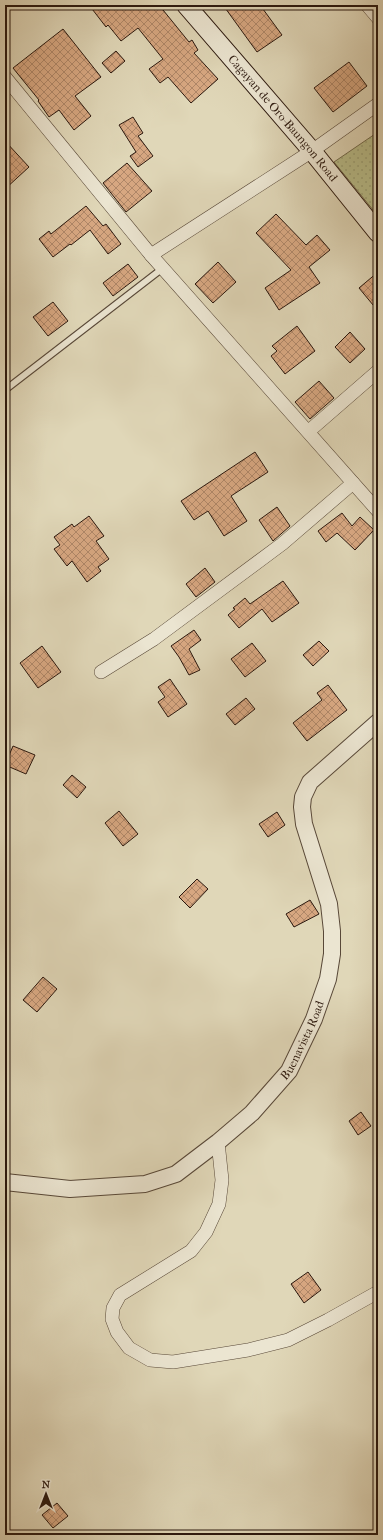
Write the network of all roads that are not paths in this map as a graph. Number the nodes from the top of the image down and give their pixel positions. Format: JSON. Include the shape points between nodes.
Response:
{"nodes":[{"id":1,"x":186,"y":5,"type":"edge"},
{"id":2,"x":367,"y":5,"type":"edge"},
{"id":3,"x":378,"y":18,"type":"edge"},
{"id":4,"x":5,"y":77,"type":"edge"},
{"id":5,"x":378,"y":104,"type":"edge"},
{"id":6,"x":312,"y":151,"type":"junction"},
{"id":7,"x":378,"y":233,"type":"edge"},
{"id":8,"x":151,"y":255,"type":"junction"},
{"id":9,"x":163,"y":268,"type":"junction"},
{"id":10,"x":378,"y":371,"type":"edge"},
{"id":11,"x":5,"y":390,"type":"edge"},
{"id":12,"x":308,"y":431,"type":"junction"},
{"id":13,"x":352,"y":483,"type":"junction"},
{"id":14,"x":378,"y":511,"type":"edge"},
{"id":15,"x":101,"y":672,"type":"dead end"},
{"id":16,"x":378,"y":722,"type":"edge"},
{"id":17,"x":218,"y":1142,"type":"junction"},
{"id":18,"x":5,"y":1182,"type":"edge"},
{"id":19,"x":378,"y":1292,"type":"edge"}],
"edges":[{"from":1,"to":6,"type":"main road","name":"Cagayan de Oro-Baungon Road"},
{"from":2,"to":3,"type":"street"},
{"from":4,"to":8,"type":"street"},
{"from":5,"to":6,"type":"street"},
{"from":6,"to":7,"type":"main road","name":"Cagayan de Oro-Baungon Road"},
{"from":6,"to":8,"type":"street"},
{"from":8,"to":9,"type":"street"},
{"from":9,"to":11,"type":"lane"},
{"from":9,"to":12,"type":"street"},
{"from":10,"to":12,"type":"street"},
{"from":12,"to":13,"type":"street"},
{"from":13,"to":14,"type":"street"},
{"from":13,"to":15,"type":"street","via":[[282,544],[154,639]]},
{"from":16,"to":17,"type":"street","name":"Buenavista Road","via":[[310,782],[303,797],[304,824],[329,904],[332,931],[328,979],[314,1019],[289,1071],[252,1113]]},
{"from":17,"to":18,"type":"street","name":"Buenavista Road","via":[[176,1174],[145,1184],[70,1189]]},
{"from":17,"to":19,"type":"street","via":[[222,1180],[218,1204],[206,1232],[190,1251],[120,1295],[113,1308],[112,1319],[117,1332],[130,1348],[150,1360],[173,1362],[248,1350],[288,1340]]}]}
